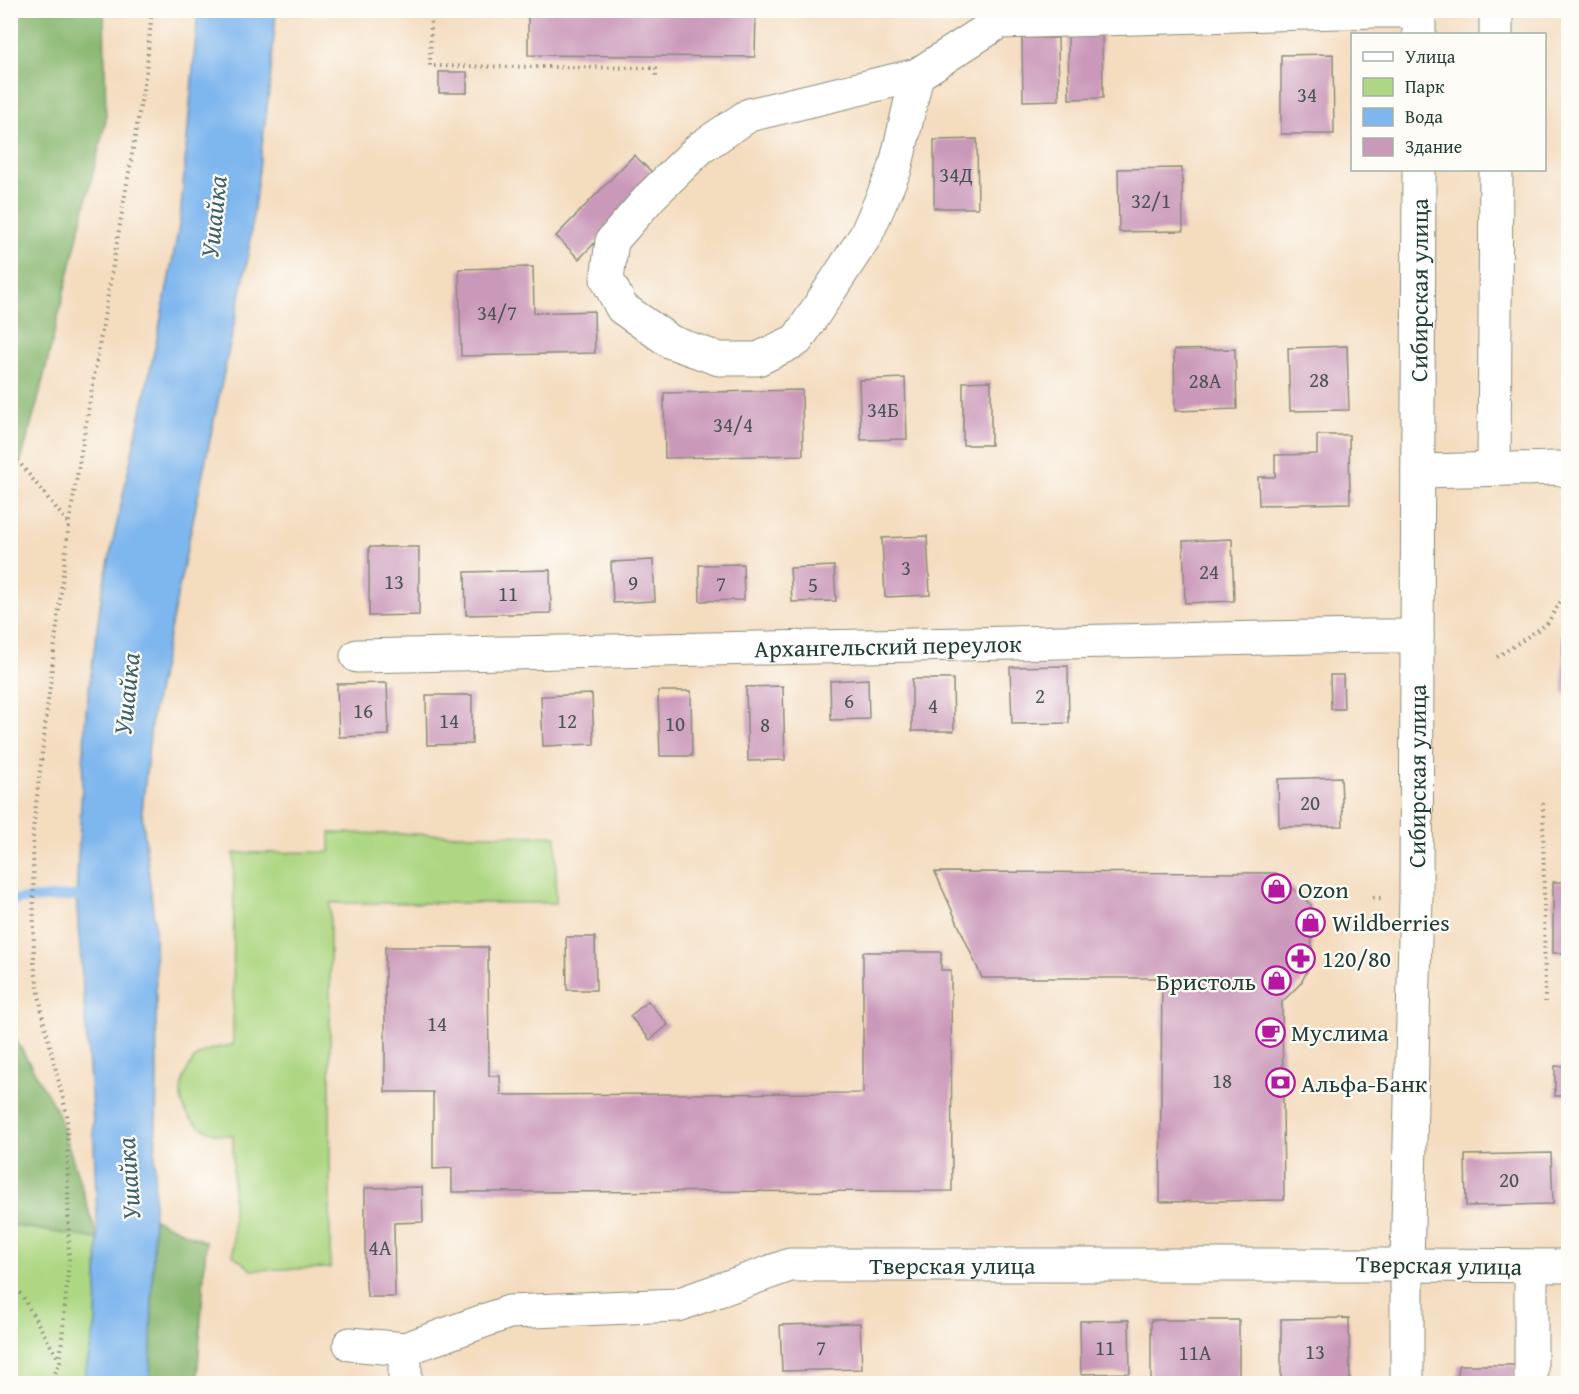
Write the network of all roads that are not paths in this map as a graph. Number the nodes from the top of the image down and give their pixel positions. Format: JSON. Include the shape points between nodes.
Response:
{"nodes":[{"id":1,"x":1496,"y":10,"type":"edge"},
{"id":2,"x":1419,"y":11,"type":"edge"},
{"id":3,"x":1419,"y":33,"type":"edge"},
{"id":4,"x":1496,"y":33,"type":"edge"},
{"id":5,"x":917,"y":75,"type":"junction"},
{"id":6,"x":1419,"y":171,"type":"edge"},
{"id":7,"x":1496,"y":171,"type":"edge"},
{"id":8,"x":1494,"y":468,"type":"junction"},
{"id":9,"x":1418,"y":471,"type":"junction"},
{"id":10,"x":1569,"y":471,"type":"edge"},
{"id":11,"x":1417,"y":636,"type":"junction"},
{"id":12,"x":357,"y":656,"type":"dead end"},
{"id":13,"x":1407,"y":1265,"type":"junction"},
{"id":14,"x":1531,"y":1266,"type":"junction"},
{"id":15,"x":1569,"y":1266,"type":"edge"},
{"id":16,"x":350,"y":1344,"type":"dead end"},
{"id":17,"x":405,"y":1348,"type":"junction"},
{"id":18,"x":405,"y":1383,"type":"edge"},
{"id":19,"x":1407,"y":1383,"type":"edge"},
{"id":20,"x":1531,"y":1383,"type":"edge"}],
"edges":[{"from":1,"to":4,"type":"street"},
{"from":2,"to":3,"type":"street"},
{"from":2,"to":5,"type":"street","via":[[999,22]]},
{"from":5,"to":5,"type":"street","via":[[895,169],[866,235],[797,340],[758,359],[719,359],[671,342],[622,308],[607,279],[612,241],[700,148],[749,115]]},
{"from":6,"to":9,"type":"street","name":"Сибирская улица"},
{"from":7,"to":8,"type":"street"},
{"from":8,"to":9,"type":"street"},
{"from":8,"to":10,"type":"street"},
{"from":9,"to":11,"type":"street","name":"Сибирская улица"},
{"from":11,"to":12,"type":"street","name":"Архангельский переулок"},
{"from":11,"to":13,"type":"street","name":"Сибирская улица","via":[[1416,897]]},
{"from":13,"to":14,"type":"street","name":"Тверская улица"},
{"from":13,"to":17,"type":"street","name":"Тверская улица","via":[[790,1265],[677,1305],[510,1312]]},
{"from":13,"to":19,"type":"street","name":"Сибирская улица"},
{"from":14,"to":15,"type":"street","name":"Тверская улица"},
{"from":14,"to":20,"type":"street"},
{"from":16,"to":17,"type":"street","name":"Тверская улица"},
{"from":17,"to":18,"type":"street"}]}
